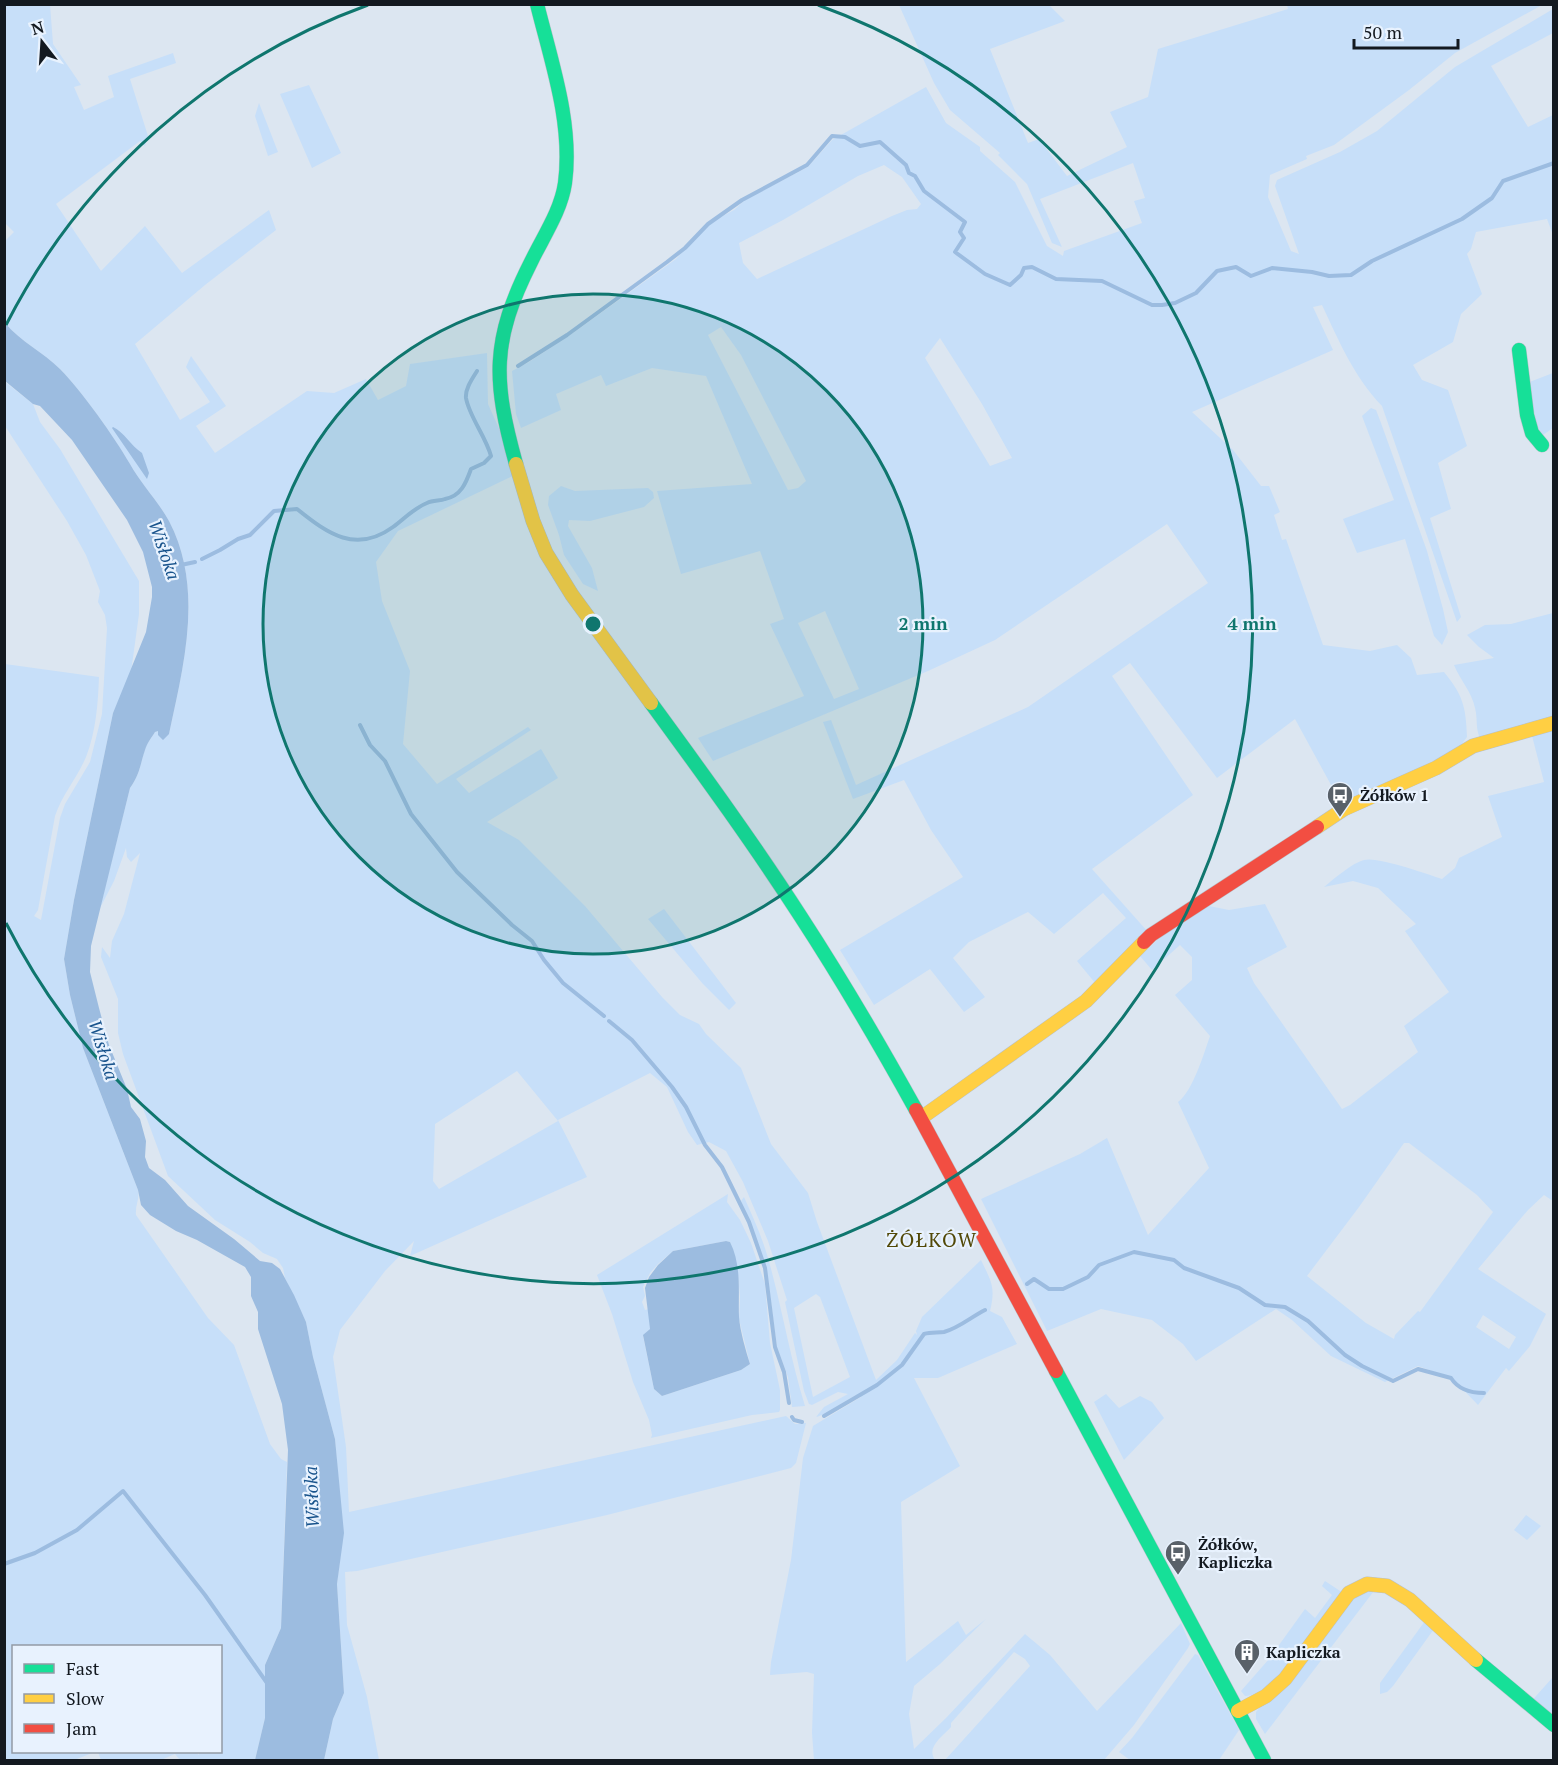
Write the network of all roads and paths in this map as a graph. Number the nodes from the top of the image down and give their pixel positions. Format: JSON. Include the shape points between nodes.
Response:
{"nodes":[{"id":1,"x":537,"y":4,"type":"edge"},
{"id":2,"x":1520,"y":350,"type":"dead end"},
{"id":3,"x":1542,"y":445,"type":"dead end"},
{"id":4,"x":1554,"y":723,"type":"edge"},
{"id":5,"x":921,"y":1118,"type":"junction"},
{"id":6,"x":1238,"y":1711,"type":"junction"},
{"id":7,"x":1554,"y":1725,"type":"edge"},
{"id":8,"x":1264,"y":1761,"type":"edge"}],
"edges":[{"from":1,"to":5,"type":"main road","via":[[562,120],[566,149],[564,185],[551,224],[518,286],[503,328],[499,376],[501,400],[532,518],[546,553],[578,601],[823,948]]},
{"from":2,"to":3,"type":"main road","via":[[1527,415],[1532,434]]},
{"from":4,"to":5,"type":"main road","via":[[1473,746],[1436,768],[1344,809],[1151,935],[1086,1001]]},
{"from":5,"to":6,"type":"main road"},
{"from":6,"to":7,"type":"main road","via":[[1266,1696],[1285,1679],[1349,1593],[1373,1583],[1390,1587],[1410,1601],[1482,1667]]},
{"from":6,"to":8,"type":"main road"}]}
